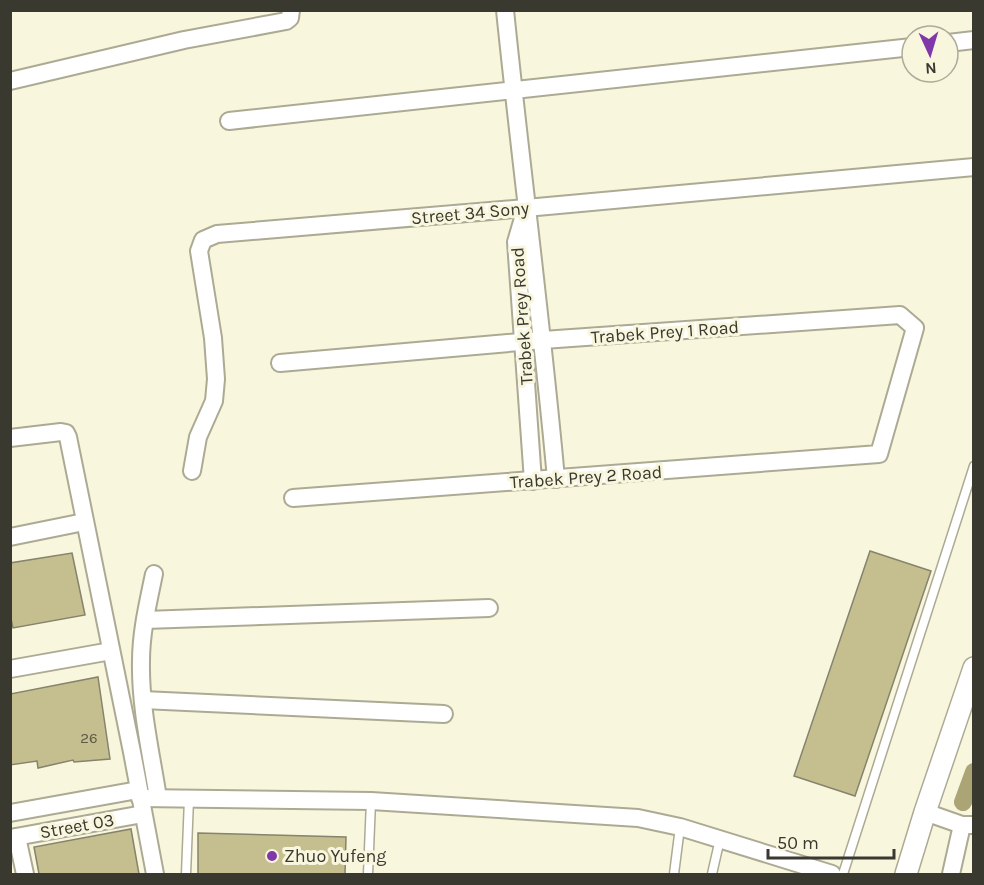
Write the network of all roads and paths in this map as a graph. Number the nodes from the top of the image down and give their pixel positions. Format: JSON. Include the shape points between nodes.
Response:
{"nodes":[{"id":1,"x":291,"y":10,"type":"edge"},
{"id":2,"x":505,"y":10,"type":"edge"},
{"id":3,"x":900,"y":48,"type":"edge"},
{"id":4,"x":10,"y":81,"type":"edge"},
{"id":5,"x":513,"y":90,"type":"junction"},
{"id":6,"x":229,"y":121,"type":"dead end"},
{"id":7,"x":974,"y":166,"type":"edge"},
{"id":8,"x":526,"y":208,"type":"junction"},
{"id":9,"x":543,"y":340,"type":"junction"},
{"id":10,"x":524,"y":342,"type":"junction"},
{"id":11,"x":280,"y":363,"type":"dead end"},
{"id":12,"x":10,"y":438,"type":"edge"},
{"id":13,"x":879,"y":454,"type":"joint"},
{"id":14,"x":974,"y":466,"type":"edge"},
{"id":15,"x":192,"y":471,"type":"dead end"},
{"id":16,"x":556,"y":479,"type":"junction"},
{"id":17,"x":533,"y":481,"type":"junction"},
{"id":18,"x":292,"y":498,"type":"dead end"},
{"id":19,"x":84,"y":522,"type":"junction"},
{"id":20,"x":10,"y":537,"type":"edge"},
{"id":21,"x":154,"y":574,"type":"dead end"},
{"id":22,"x":489,"y":608,"type":"dead end"},
{"id":23,"x":145,"y":620,"type":"junction"},
{"id":24,"x":111,"y":651,"type":"junction"},
{"id":25,"x":974,"y":668,"type":"edge"},
{"id":26,"x":10,"y":669,"type":"edge"},
{"id":27,"x":143,"y":700,"type":"junction"},
{"id":28,"x":444,"y":714,"type":"dead end"},
{"id":29,"x":158,"y":798,"type":"junction"},
{"id":30,"x":189,"y":799,"type":"junction"},
{"id":31,"x":140,"y":801,"type":"junction"},
{"id":32,"x":371,"y":801,"type":"junction"},
{"id":33,"x":925,"y":812,"type":"junction"},
{"id":34,"x":10,"y":813,"type":"edge"},
{"id":35,"x":968,"y":825,"type":"edge"},
{"id":36,"x":680,"y":827,"type":"junction"},
{"id":37,"x":14,"y":837,"type":"edge"},
{"id":38,"x":720,"y":839,"type":"junction"},
{"id":39,"x":25,"y":874,"type":"edge"},
{"id":40,"x":155,"y":874,"type":"edge"},
{"id":41,"x":186,"y":874,"type":"edge"},
{"id":42,"x":368,"y":874,"type":"edge"},
{"id":43,"x":674,"y":874,"type":"edge"},
{"id":44,"x":712,"y":874,"type":"edge"},
{"id":45,"x":832,"y":874,"type":"edge"},
{"id":46,"x":843,"y":874,"type":"edge"},
{"id":47,"x":906,"y":874,"type":"edge"},
{"id":48,"x":951,"y":874,"type":"edge"}],
"edges":[{"from":1,"to":4,"type":"street","via":[[286,21],[184,40]]},
{"from":2,"to":5,"type":"street"},
{"from":3,"to":5,"type":"street"},
{"from":5,"to":6,"type":"street"},
{"from":5,"to":8,"type":"street"},
{"from":7,"to":8,"type":"street","name":"Street 34 Sony"},
{"from":8,"to":9,"type":"street","name":"Trabek Prey Road"},
{"from":8,"to":10,"type":"street","name":"Trabek Prey Road","via":[[516,242]]},
{"from":8,"to":15,"type":"street","name":"Street 34 Sony","via":[[217,234],[203,240],[199,251],[216,379],[214,401],[198,437]]},
{"from":9,"to":10,"type":"street","name":"Trabek Prey 1 Road"},
{"from":9,"to":13,"type":"street","name":"Trabek Prey 1 Road","via":[[900,315],[915,328]]},
{"from":9,"to":16,"type":"street","name":"Trabek Prey Road"},
{"from":10,"to":11,"type":"street","name":"Trabek Prey 1 Road"},
{"from":10,"to":17,"type":"street","name":"Trabek Prey Road"},
{"from":12,"to":19,"type":"street","via":[[66,433]]},
{"from":13,"to":16,"type":"street","name":"Trabek Prey 2 Road"},
{"from":14,"to":46,"type":"lane"},
{"from":16,"to":17,"type":"street","name":"Trabek Prey 2 Road"},
{"from":17,"to":18,"type":"street","name":"Trabek Prey 2 Road"},
{"from":19,"to":20,"type":"street"},
{"from":19,"to":24,"type":"street"},
{"from":21,"to":23,"type":"street"},
{"from":22,"to":23,"type":"street"},
{"from":23,"to":27,"type":"street"},
{"from":24,"to":26,"type":"street"},
{"from":24,"to":31,"type":"street"},
{"from":25,"to":33,"type":"street"},
{"from":27,"to":28,"type":"street"},
{"from":27,"to":29,"type":"street"},
{"from":29,"to":30,"type":"street"},
{"from":29,"to":31,"type":"street"},
{"from":30,"to":32,"type":"street"},
{"from":30,"to":41,"type":"lane"},
{"from":31,"to":34,"type":"street","name":"Street 03"},
{"from":31,"to":37,"type":"street","name":"Street 03"},
{"from":31,"to":40,"type":"street"},
{"from":32,"to":36,"type":"street","via":[[638,818]]},
{"from":32,"to":42,"type":"lane"},
{"from":33,"to":35,"type":"street"},
{"from":33,"to":47,"type":"street"},
{"from":35,"to":48,"type":"street"},
{"from":36,"to":38,"type":"street"},
{"from":36,"to":43,"type":"lane"},
{"from":37,"to":39,"type":"street"},
{"from":38,"to":44,"type":"lane"},
{"from":38,"to":45,"type":"street"}]}
